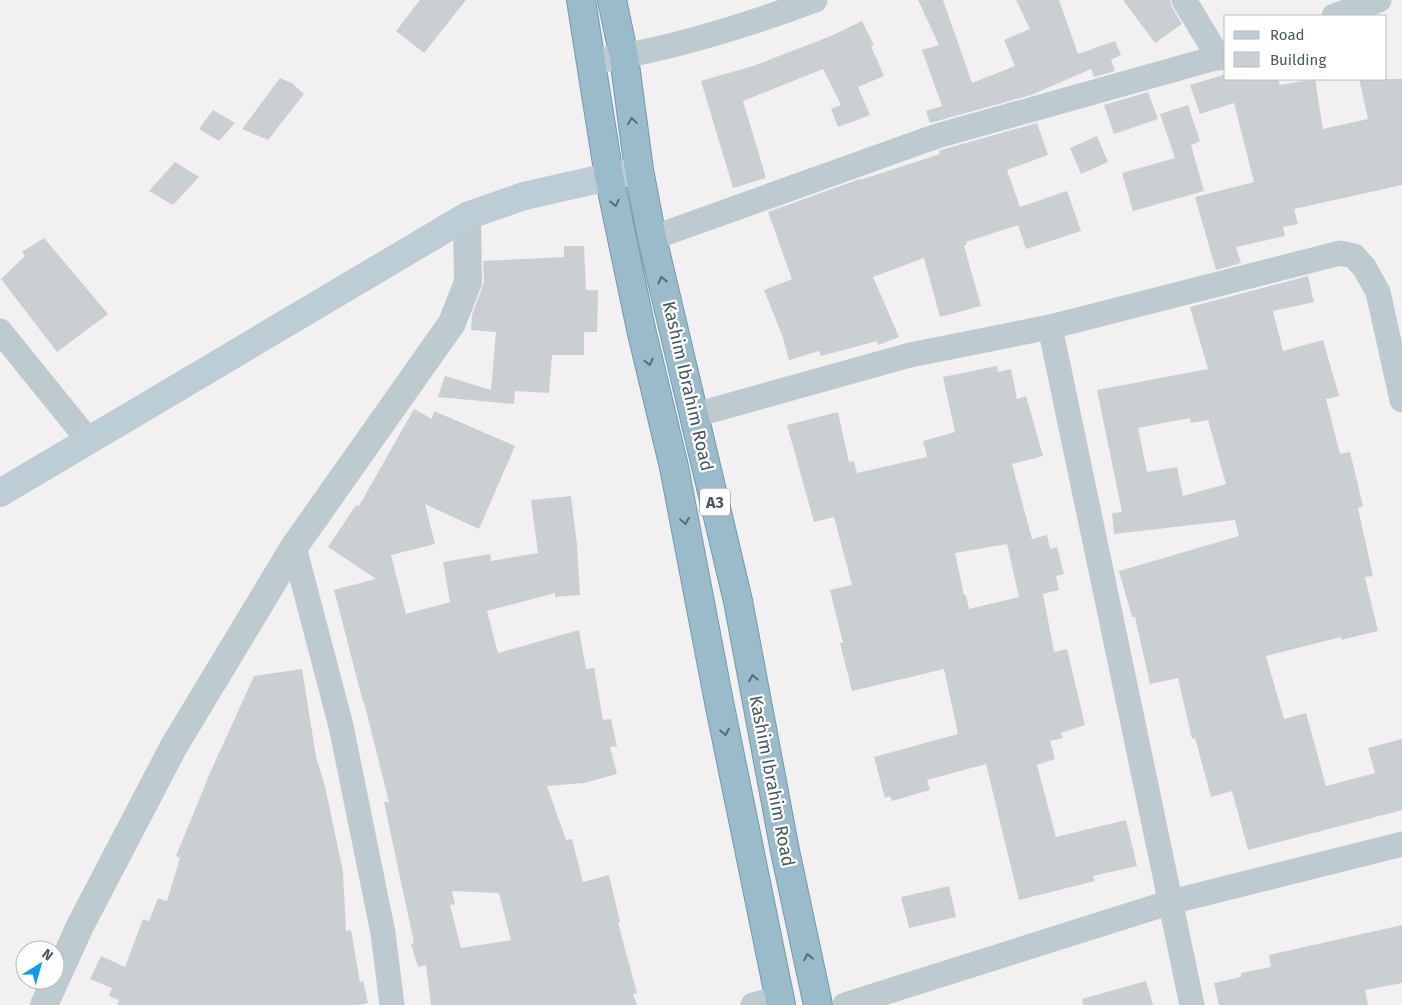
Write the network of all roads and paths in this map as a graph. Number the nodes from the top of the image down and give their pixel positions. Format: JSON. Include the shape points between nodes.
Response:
{"nodes":[{"id":1,"x":581,"y":0,"type":"edge"},
{"id":2,"x":612,"y":0,"type":"edge"},
{"id":3,"x":815,"y":0,"type":"edge"},
{"id":4,"x":1184,"y":0,"type":"edge"},
{"id":5,"x":1379,"y":0,"type":"edge"},
{"id":6,"x":1337,"y":15,"type":"edge"},
{"id":7,"x":624,"y":57,"type":"junction"},
{"id":8,"x":1222,"y":57,"type":"edge"},
{"id":9,"x":591,"y":62,"type":"junction"},
{"id":10,"x":639,"y":170,"type":"junction"},
{"id":11,"x":609,"y":176,"type":"junction"},
{"id":12,"x":467,"y":216,"type":"junction"},
{"id":13,"x":652,"y":238,"type":"junction"},
{"id":14,"x":1050,"y":327,"type":"junction"},
{"id":15,"x":0,"y":331,"type":"edge"},
{"id":16,"x":1402,"y":400,"type":"edge"},
{"id":17,"x":695,"y":416,"type":"junction"},
{"id":18,"x":89,"y":441,"type":"junction"},
{"id":19,"x":0,"y":493,"type":"edge"},
{"id":20,"x":294,"y":547,"type":"junction"},
{"id":21,"x":1402,"y":844,"type":"edge"},
{"id":22,"x":1171,"y":902,"type":"junction"},
{"id":23,"x":780,"y":1001,"type":"edge"},
{"id":24,"x":44,"y":1005,"type":"edge"},
{"id":25,"x":392,"y":1005,"type":"edge"},
{"id":26,"x":753,"y":1005,"type":"edge"},
{"id":27,"x":818,"y":1005,"type":"edge"},
{"id":28,"x":845,"y":1005,"type":"edge"},
{"id":29,"x":1192,"y":1005,"type":"edge"}],
"edges":[{"from":1,"to":9,"type":"highway","name":"Kashim Ibrahim Road","number":"A3"},
{"from":2,"to":7,"type":"highway","name":"Kashim Ibrahim Road","number":"A3"},
{"from":3,"to":7,"type":"street","via":[[755,22]]},
{"from":4,"to":8,"type":"street"},
{"from":5,"to":6,"type":"street"},
{"from":7,"to":9,"type":"street"},
{"from":10,"to":7,"type":"highway","name":"Kashim Ibrahim Road","number":"A3","one_way":true},
{"from":8,"to":13,"type":"street","via":[[937,136]]},
{"from":9,"to":11,"type":"highway","name":"Kashim Ibrahim Road","number":"A3"},
{"from":10,"to":11,"type":"main road"},
{"from":10,"to":13,"type":"highway","name":"Kashim Ibrahim Road","number":"A3"},
{"from":11,"to":12,"type":"main road","via":[[524,196]]},
{"from":11,"to":23,"type":"highway","name":"Kashim Ibrahim Road","number":"A3","one_way":true,"via":[[674,467]]},
{"from":12,"to":18,"type":"main road"},
{"from":12,"to":20,"type":"street","via":[[468,282],[452,323]]},
{"from":17,"to":13,"type":"highway","name":"Kashim Ibrahim Road","number":"A3","one_way":true},
{"from":14,"to":16,"type":"street","via":[[1340,253],[1354,256],[1378,292]]},
{"from":14,"to":17,"type":"street","via":[[910,355]]},
{"from":14,"to":22,"type":"street"},
{"from":15,"to":18,"type":"street"},
{"from":27,"to":17,"type":"highway","name":"Kashim Ibrahim Road","number":"A3","one_way":true,"via":[[738,601]]},
{"from":18,"to":19,"type":"main road"},
{"from":20,"to":24,"type":"street","via":[[174,746],[80,926]]},
{"from":20,"to":25,"type":"street","via":[[341,726],[383,933]]},
{"from":21,"to":22,"type":"street"},
{"from":22,"to":28,"type":"street"},
{"from":22,"to":29,"type":"street"},
{"from":23,"to":26,"type":"street"}]}
